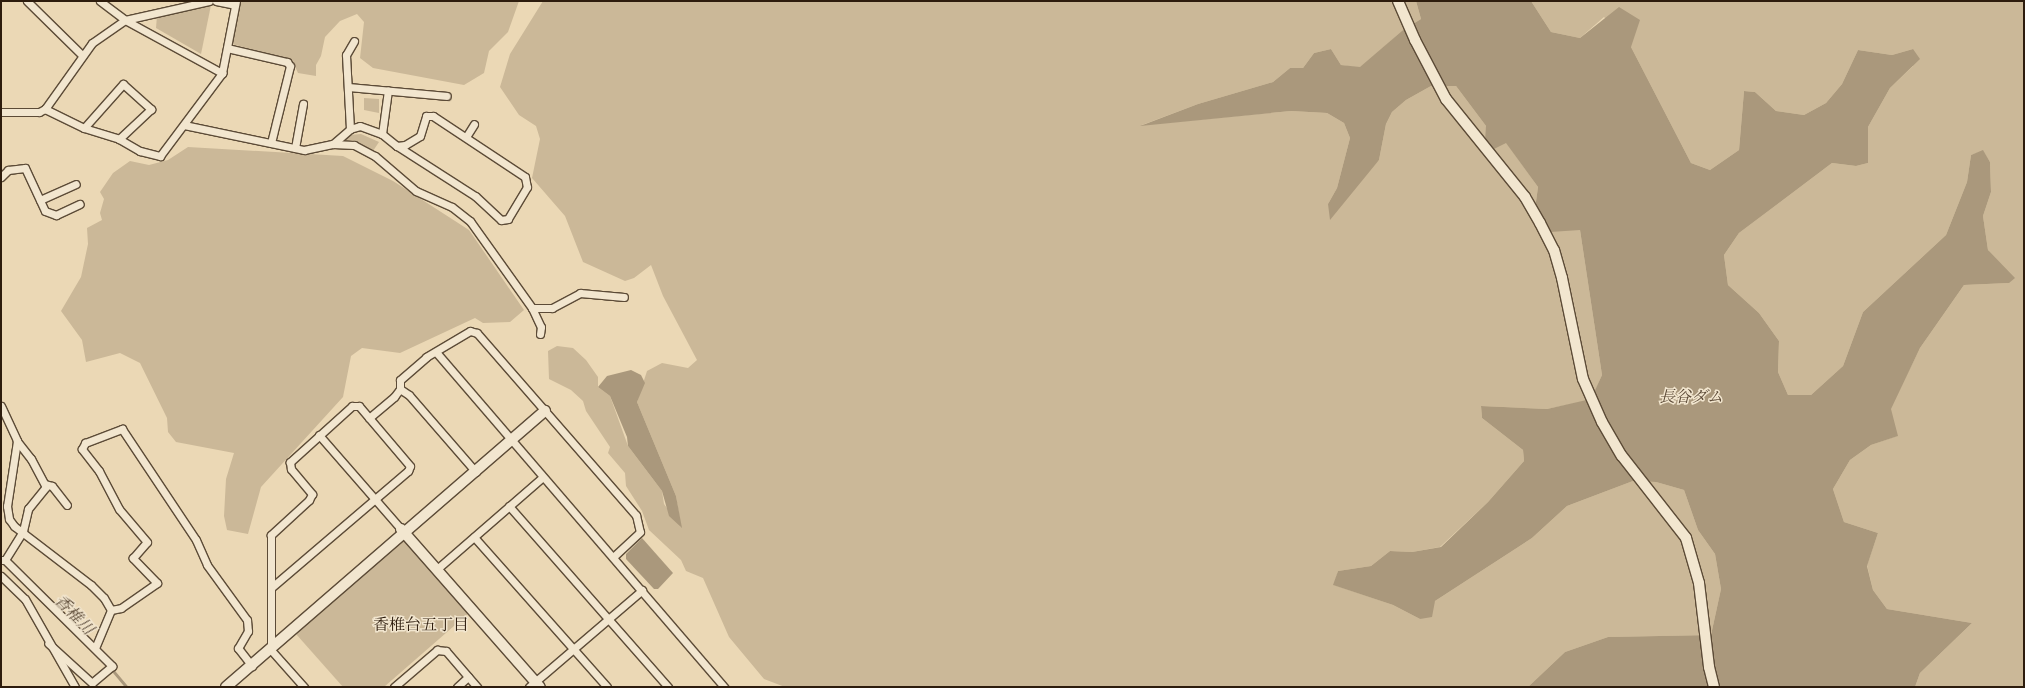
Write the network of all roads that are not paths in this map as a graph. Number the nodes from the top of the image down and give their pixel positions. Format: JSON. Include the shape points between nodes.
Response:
{"nodes":[{"id":1,"x":27,"y":1,"type":"edge"},
{"id":2,"x":100,"y":1,"type":"edge"},
{"id":3,"x":209,"y":1,"type":"edge"},
{"id":4,"x":216,"y":1,"type":"edge"},
{"id":5,"x":1398,"y":1,"type":"edge"},
{"id":6,"x":235,"y":3,"type":"edge"},
{"id":7,"x":125,"y":20,"type":"junction"},
{"id":8,"x":354,"y":41,"type":"dead end"},
{"id":9,"x":227,"y":48,"type":"junction"},
{"id":10,"x":82,"y":56,"type":"junction"},
{"id":11,"x":222,"y":73,"type":"junction"},
{"id":12,"x":349,"y":87,"type":"junction"},
{"id":13,"x":388,"y":90,"type":"junction"},
{"id":14,"x":447,"y":96,"type":"dead end"},
{"id":15,"x":303,"y":104,"type":"dead end"},
{"id":16,"x":45,"y":109,"type":"junction"},
{"id":17,"x":1,"y":112,"type":"edge"},
{"id":18,"x":474,"y":124,"type":"dead end"},
{"id":19,"x":184,"y":125,"type":"junction"},
{"id":20,"x":84,"y":128,"type":"junction"},
{"id":21,"x":350,"y":129,"type":"junction"},
{"id":22,"x":382,"y":134,"type":"junction"},
{"id":23,"x":466,"y":137,"type":"junction"},
{"id":24,"x":119,"y":139,"type":"junction"},
{"id":25,"x":271,"y":143,"type":"junction"},
{"id":26,"x":333,"y":144,"type":"junction"},
{"id":27,"x":397,"y":146,"type":"junction"},
{"id":28,"x":295,"y":148,"type":"junction"},
{"id":29,"x":1,"y":177,"type":"edge"},
{"id":30,"x":76,"y":184,"type":"dead end"},
{"id":31,"x":40,"y":200,"type":"junction"},
{"id":32,"x":80,"y":204,"type":"dead end"},
{"id":33,"x":624,"y":297,"type":"dead end"},
{"id":34,"x":532,"y":308,"type":"junction"},
{"id":35,"x":540,"y":334,"type":"dead end"},
{"id":36,"x":436,"y":352,"type":"junction"},
{"id":37,"x":400,"y":389,"type":"junction"},
{"id":38,"x":1,"y":406,"type":"edge"},
{"id":39,"x":545,"y":411,"type":"junction"},
{"id":40,"x":369,"y":418,"type":"junction"},
{"id":41,"x":319,"y":435,"type":"junction"},
{"id":42,"x":512,"y":440,"type":"junction"},
{"id":43,"x":17,"y":441,"type":"junction"},
{"id":44,"x":476,"y":472,"type":"junction"},
{"id":45,"x":543,"y":476,"type":"junction"},
{"id":46,"x":46,"y":484,"type":"junction"},
{"id":47,"x":375,"y":499,"type":"junction"},
{"id":48,"x":67,"y":505,"type":"dead end"},
{"id":49,"x":509,"y":506,"type":"junction"},
{"id":50,"x":23,"y":531,"type":"junction"},
{"id":51,"x":404,"y":532,"type":"junction"},
{"id":52,"x":474,"y":537,"type":"junction"},
{"id":53,"x":614,"y":556,"type":"junction"},
{"id":54,"x":3,"y":560,"type":"edge"},
{"id":55,"x":437,"y":569,"type":"junction"},
{"id":56,"x":1,"y":576,"type":"edge"},
{"id":57,"x":272,"y":587,"type":"junction"},
{"id":58,"x":642,"y":590,"type":"junction"},
{"id":59,"x":111,"y":610,"type":"junction"},
{"id":60,"x":608,"y":619,"type":"junction"},
{"id":61,"x":48,"y":643,"type":"junction"},
{"id":62,"x":95,"y":648,"type":"junction"},
{"id":63,"x":573,"y":649,"type":"junction"},
{"id":64,"x":271,"y":650,"type":"junction"},
{"id":65,"x":252,"y":666,"type":"junction"},
{"id":66,"x":468,"y":677,"type":"junction"},
{"id":67,"x":233,"y":685,"type":"edge"},
{"id":68,"x":535,"y":685,"type":"edge"},
{"id":69,"x":75,"y":687,"type":"edge"},
{"id":70,"x":304,"y":687,"type":"edge"},
{"id":71,"x":394,"y":687,"type":"edge"},
{"id":72,"x":457,"y":687,"type":"edge"},
{"id":73,"x":477,"y":687,"type":"edge"},
{"id":74,"x":607,"y":687,"type":"edge"},
{"id":75,"x":668,"y":687,"type":"edge"},
{"id":76,"x":724,"y":687,"type":"edge"},
{"id":77,"x":1714,"y":687,"type":"edge"}],
"edges":[{"from":1,"to":10,"type":"street"},
{"from":2,"to":7,"type":"street"},
{"from":3,"to":7,"type":"street"},
{"from":4,"to":6,"type":"street"},
{"from":5,"to":77,"type":"street","via":[[1446,99],[1525,197],[1554,250],[1583,379],[1602,422],[1614,443],[1689,545],[1699,583],[1709,667]]},
{"from":6,"to":9,"type":"street"},
{"from":7,"to":10,"type":"street","via":[[92,43]]},
{"from":7,"to":11,"type":"street"},
{"from":8,"to":12,"type":"street","via":[[346,55]]},
{"from":9,"to":11,"type":"street"},
{"from":9,"to":25,"type":"street","via":[[287,62],[290,66]]},
{"from":10,"to":16,"type":"street"},
{"from":11,"to":19,"type":"street"},
{"from":12,"to":13,"type":"street"},
{"from":12,"to":21,"type":"street"},
{"from":13,"to":14,"type":"street"},
{"from":13,"to":22,"type":"street"},
{"from":15,"to":28,"type":"street"},
{"from":16,"to":17,"type":"street","via":[[39,112]]},
{"from":16,"to":20,"type":"street"},
{"from":18,"to":23,"type":"street"},
{"from":19,"to":24,"type":"street","via":[[160,156],[140,151]]},
{"from":19,"to":25,"type":"street"},
{"from":20,"to":24,"type":"street"},
{"from":20,"to":24,"type":"street","via":[[123,84],[151,109]]},
{"from":21,"to":22,"type":"street","via":[[366,126]]},
{"from":21,"to":26,"type":"street"},
{"from":22,"to":27,"type":"street"},
{"from":23,"to":27,"type":"street","via":[[429,115],[424,119],[422,130],[416,140]]},
{"from":23,"to":27,"type":"street","via":[[525,176],[527,187],[508,219],[501,220],[475,196]]},
{"from":25,"to":28,"type":"street"},
{"from":26,"to":28,"type":"street","via":[[304,150]]},
{"from":26,"to":34,"type":"street","via":[[354,145],[375,156],[416,191],[452,207],[470,221]]},
{"from":29,"to":31,"type":"street","via":[[8,170],[25,168]]},
{"from":30,"to":31,"type":"street"},
{"from":31,"to":32,"type":"street","via":[[46,211],[56,215]]},
{"from":33,"to":34,"type":"street","via":[[580,293],[552,308]]},
{"from":34,"to":35,"type":"street","via":[[541,327]]},
{"from":36,"to":37,"type":"street","via":[[400,380]]},
{"from":36,"to":39,"type":"street","via":[[470,331],[476,333]]},
{"from":36,"to":42,"type":"street"},
{"from":37,"to":40,"type":"street"},
{"from":37,"to":44,"type":"street","via":[[409,395]]},
{"from":38,"to":43,"type":"street"},
{"from":39,"to":42,"type":"street"},
{"from":39,"to":53,"type":"street","via":[[636,515],[640,532]]},
{"from":40,"to":41,"type":"street","via":[[359,406],[352,406]]},
{"from":40,"to":47,"type":"street","via":[[410,466],[408,471]]},
{"from":41,"to":47,"type":"street"},
{"from":41,"to":57,"type":"street","via":[[290,462],[291,470],[312,494],[309,500],[271,535]]},
{"from":42,"to":44,"type":"street"},
{"from":42,"to":45,"type":"street"},
{"from":43,"to":46,"type":"street"},
{"from":43,"to":50,"type":"street","via":[[7,506],[9,519],[14,526]]},
{"from":44,"to":51,"type":"street"},
{"from":45,"to":49,"type":"street"},
{"from":45,"to":53,"type":"street"},
{"from":46,"to":48,"type":"street","via":[[52,486]]},
{"from":46,"to":50,"type":"street","via":[[28,509]]},
{"from":47,"to":51,"type":"street"},
{"from":47,"to":57,"type":"street"},
{"from":49,"to":52,"type":"street"},
{"from":49,"to":60,"type":"street"},
{"from":50,"to":54,"type":"street"},
{"from":50,"to":59,"type":"street","via":[[91,585]]},
{"from":51,"to":55,"type":"street"},
{"from":51,"to":64,"type":"street"},
{"from":52,"to":55,"type":"street"},
{"from":52,"to":63,"type":"street"},
{"from":53,"to":58,"type":"street"},
{"from":54,"to":62,"type":"street"},
{"from":55,"to":68,"type":"street"},
{"from":56,"to":61,"type":"street","via":[[25,599]]},
{"from":57,"to":64,"type":"street"},
{"from":58,"to":60,"type":"street"},
{"from":58,"to":76,"type":"street"},
{"from":59,"to":62,"type":"street"},
{"from":59,"to":65,"type":"street","via":[[121,608],[157,583],[133,558],[147,542],[119,509],[99,471],[82,449],[85,443],[122,429],[196,540],[207,565],[247,620],[248,631],[238,648]]},
{"from":60,"to":63,"type":"street"},
{"from":60,"to":75,"type":"street"},
{"from":61,"to":62,"type":"street","via":[[92,683],[112,666]]},
{"from":61,"to":69,"type":"street"},
{"from":63,"to":68,"type":"street"},
{"from":63,"to":74,"type":"street"},
{"from":64,"to":65,"type":"street"},
{"from":64,"to":70,"type":"street"},
{"from":65,"to":67,"type":"street"},
{"from":66,"to":71,"type":"street","via":[[446,651],[437,650]]},
{"from":66,"to":72,"type":"street"},
{"from":66,"to":73,"type":"street"}]}
